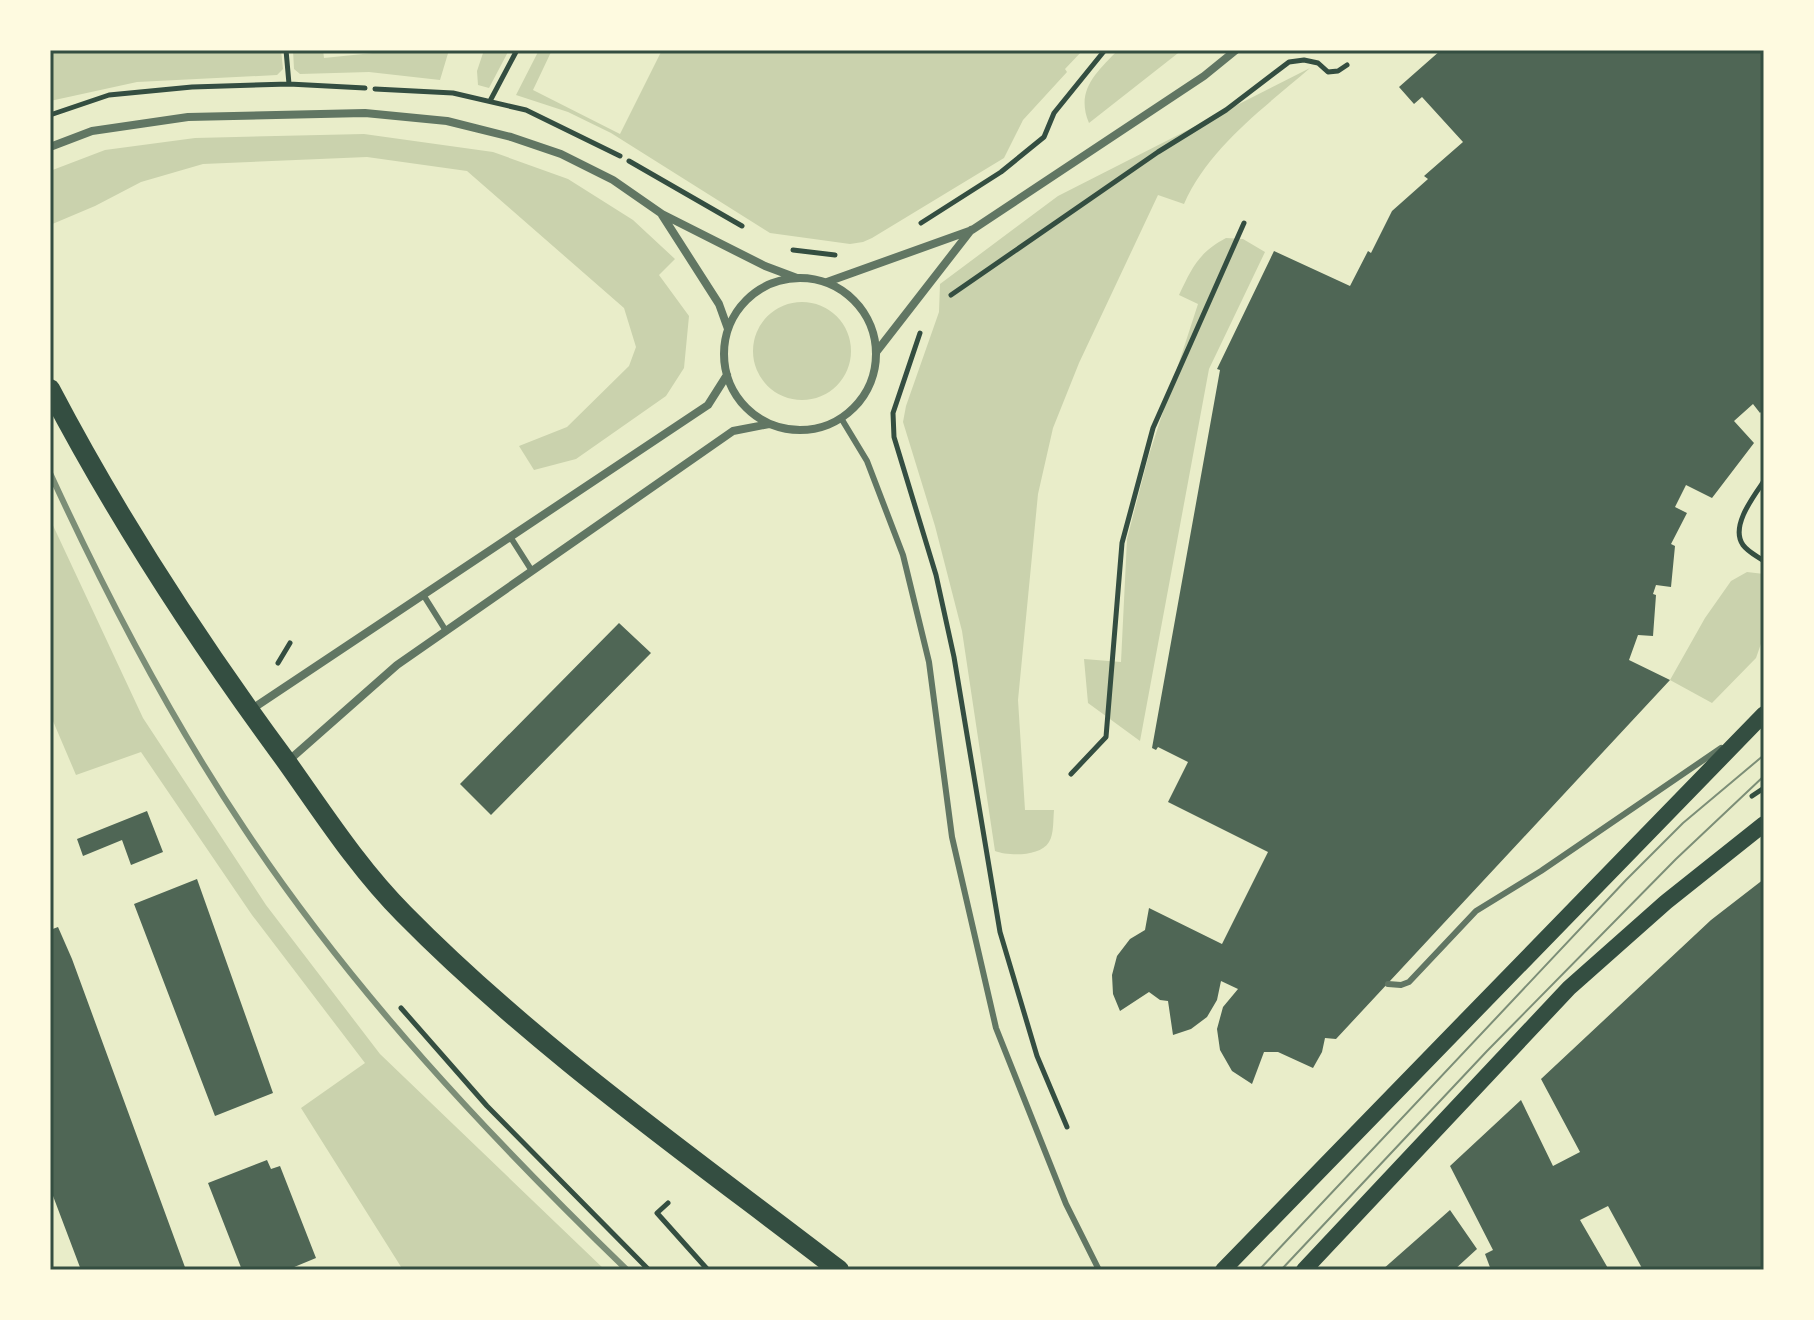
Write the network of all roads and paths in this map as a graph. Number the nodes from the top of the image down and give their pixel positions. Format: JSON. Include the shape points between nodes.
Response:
{"nodes":[{"id":1,"x":286,"y":50,"type":"edge"},
{"id":2,"x":517,"y":50,"type":"edge"},
{"id":3,"x":1105,"y":50,"type":"edge"},
{"id":4,"x":1236,"y":50,"type":"edge"},
{"id":5,"x":1347,"y":65,"type":"dead end"},
{"id":6,"x":490,"y":101,"type":"dead end"},
{"id":7,"x":50,"y":115,"type":"edge"},
{"id":8,"x":50,"y":147,"type":"edge"},
{"id":9,"x":662,"y":214,"type":"junction"},
{"id":10,"x":1244,"y":223,"type":"dead end"},
{"id":11,"x":913,"y":228,"type":"dead end"},
{"id":12,"x":972,"y":230,"type":"junction"},
{"id":13,"x":779,"y":249,"type":"dead end"},
{"id":14,"x":845,"y":256,"type":"dead end"},
{"id":15,"x":797,"y":278,"type":"junction"},
{"id":16,"x":827,"y":282,"type":"junction"},
{"id":17,"x":918,"y":299,"type":"junction"},
{"id":18,"x":925,"y":309,"type":"junction"},
{"id":19,"x":728,"y":329,"type":"junction"},
{"id":20,"x":877,"y":351,"type":"junction"},
{"id":21,"x":727,"y":375,"type":"junction"},
{"id":22,"x":50,"y":389,"type":"edge"},
{"id":23,"x":841,"y":418,"type":"junction"},
{"id":24,"x":769,"y":424,"type":"junction"},
{"id":25,"x":1764,"y":481,"type":"edge"},
{"id":26,"x":511,"y":538,"type":"junction"},
{"id":27,"x":1764,"y":561,"type":"edge"},
{"id":28,"x":532,"y":571,"type":"junction"},
{"id":29,"x":424,"y":596,"type":"junction"},
{"id":30,"x":446,"y":631,"type":"junction"},
{"id":31,"x":248,"y":711,"type":"junction"},
{"id":32,"x":1764,"y":714,"type":"edge"},
{"id":33,"x":1751,"y":728,"type":"junction"},
{"id":34,"x":286,"y":762,"type":"junction"},
{"id":35,"x":1071,"y":774,"type":"dead end"},
{"id":36,"x":1764,"y":788,"type":"edge"},
{"id":37,"x":1752,"y":796,"type":"dead end"},
{"id":38,"x":1764,"y":824,"type":"edge"},
{"id":39,"x":1388,"y":984,"type":"dead end"},
{"id":40,"x":401,"y":1008,"type":"dead end"},
{"id":41,"x":1067,"y":1127,"type":"dead end"},
{"id":42,"x":668,"y":1203,"type":"dead end"},
{"id":43,"x":649,"y":1270,"type":"edge"},
{"id":44,"x":708,"y":1270,"type":"edge"},
{"id":45,"x":839,"y":1270,"type":"edge"},
{"id":46,"x":1099,"y":1270,"type":"edge"},
{"id":47,"x":1223,"y":1270,"type":"edge"},
{"id":48,"x":1304,"y":1270,"type":"edge"}],
"edges":[{"from":1,"to":7,"type":"path","via":[[289,84],[109,95]]},
{"from":2,"to":6,"type":"path"},
{"from":3,"to":11,"type":"path","via":[[1054,113],[1044,137],[1001,172]]},
{"from":4,"to":12,"type":"street"},
{"from":5,"to":18,"type":"path","via":[[1328,72],[1318,63],[1289,62],[1226,110]]},
{"from":8,"to":9,"type":"street","via":[[92,131],[188,117],[365,113],[447,121],[561,154],[613,180]]},
{"from":9,"to":15,"type":"street"},
{"from":9,"to":19,"type":"street","via":[[719,304]]},
{"from":10,"to":35,"type":"path","via":[[1153,428],[1122,543],[1106,737]]},
{"from":12,"to":16,"type":"street"},
{"from":12,"to":17,"type":"street"},
{"from":13,"to":14,"type":"path"},
{"from":15,"to":16,"type":"street"},
{"from":15,"to":19,"type":"street","via":[[768,284],[744,302]]},
{"from":16,"to":20,"type":"street","via":[[852,298],[871,325]]},
{"from":17,"to":18,"type":"path"},
{"from":17,"to":20,"type":"street"},
{"from":18,"to":41,"type":"path","via":[[893,413],[894,437],[951,643],[1000,932],[1037,1056]]},
{"from":19,"to":21,"type":"street"},
{"from":20,"to":23,"type":"street","via":[[873,378],[856,406]]},
{"from":21,"to":24,"type":"street","via":[[748,410]]},
{"from":21,"to":26,"type":"street","via":[[708,405]]},
{"from":22,"to":31,"type":"main road","via":[[90,465]]},
{"from":23,"to":24,"type":"street","via":[[803,430]]},
{"from":23,"to":46,"type":"lane","via":[[867,461],[903,555],[929,662],[952,837],[996,1028],[1066,1204]]},
{"from":24,"to":28,"type":"street","via":[[733,431]]},
{"from":25,"to":27,"type":"path","via":[[1738,536]]},
{"from":26,"to":28,"type":"lane"},
{"from":26,"to":29,"type":"street"},
{"from":28,"to":30,"type":"street"},
{"from":29,"to":30,"type":"lane"},
{"from":29,"to":31,"type":"street"},
{"from":30,"to":34,"type":"street","via":[[397,665]]},
{"from":31,"to":34,"type":"main road"},
{"from":32,"to":33,"type":"main road"},
{"from":33,"to":39,"type":"lane","via":[[1476,911],[1409,982]]},
{"from":33,"to":47,"type":"main road"},
{"from":34,"to":45,"type":"main road","via":[[401,912],[481,989]]},
{"from":36,"to":37,"type":"path"},
{"from":38,"to":48,"type":"main road","via":[[1569,988]]},
{"from":40,"to":43,"type":"path","via":[[487,1106]]},
{"from":42,"to":44,"type":"path","via":[[657,1213]]}]}
